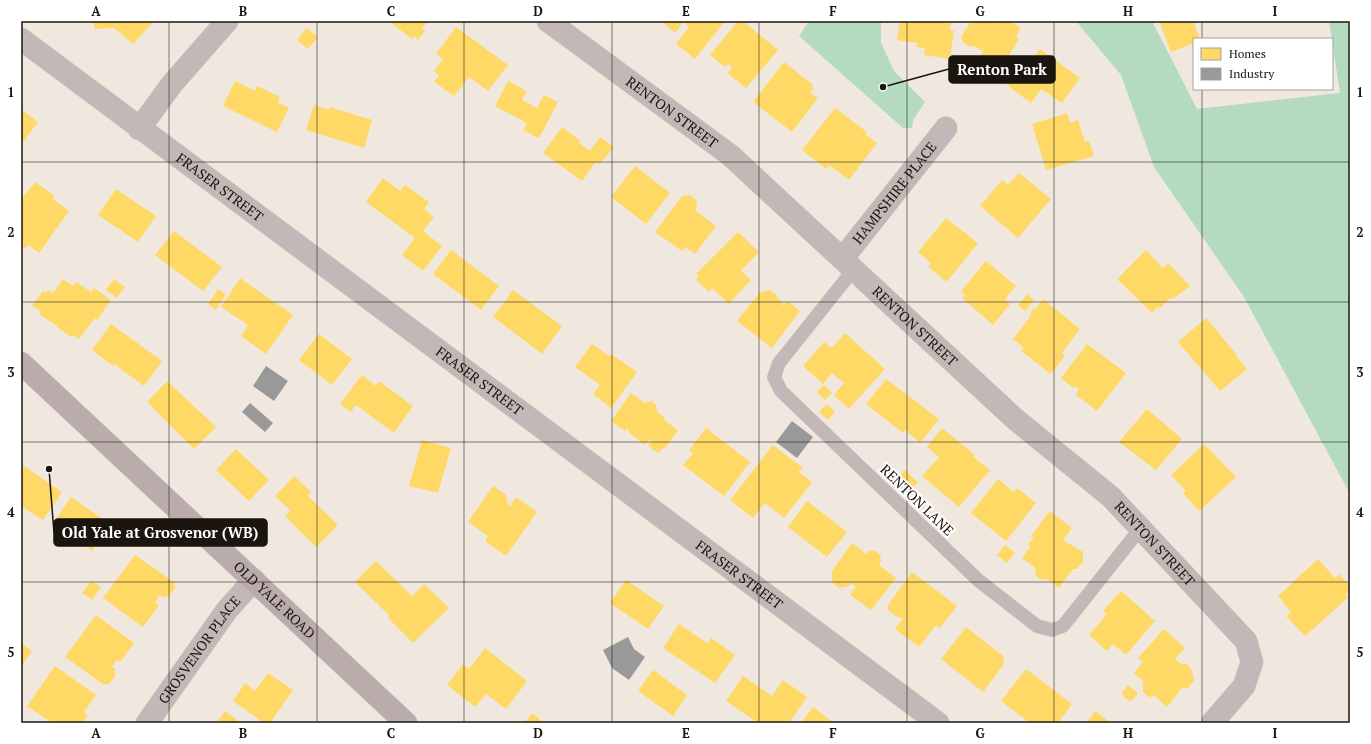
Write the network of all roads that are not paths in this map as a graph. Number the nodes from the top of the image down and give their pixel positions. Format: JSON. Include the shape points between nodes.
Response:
{"nodes":[{"id":1,"x":227,"y":21,"type":"edge"},
{"id":2,"x":548,"y":21,"type":"edge"},
{"id":3,"x":21,"y":40,"type":"edge"},
{"id":4,"x":946,"y":128,"type":"dead end"},
{"id":5,"x":140,"y":129,"type":"junction"},
{"id":6,"x":849,"y":264,"type":"junction"},
{"id":7,"x":21,"y":363,"type":"edge"},
{"id":8,"x":1140,"y":529,"type":"junction"},
{"id":9,"x":254,"y":580,"type":"junction"},
{"id":10,"x":147,"y":723,"type":"edge"},
{"id":11,"x":406,"y":723,"type":"edge"},
{"id":12,"x":938,"y":723,"type":"edge"},
{"id":13,"x":1212,"y":723,"type":"edge"}],
"edges":[{"from":1,"to":5,"type":"street","via":[[172,84]]},
{"from":2,"to":6,"type":"street","name":"RENTON STREET","via":[[730,155]]},
{"from":3,"to":5,"type":"street","name":"FRASER STREET"},
{"from":4,"to":6,"type":"street","name":"HAMPSHIRE PLACE"},
{"from":5,"to":12,"type":"street","name":"FRASER STREET"},
{"from":6,"to":8,"type":"street","name":"RENTON STREET","via":[[1015,419],[1111,497]]},
{"from":6,"to":8,"type":"lane","name":"RENTON LANE","via":[[779,363],[774,377],[781,391],[978,580],[1038,626],[1052,630],[1063,626]]},
{"from":7,"to":9,"type":"main road","name":"OLD YALE ROAD"},
{"from":8,"to":13,"type":"street","name":"RENTON STREET","via":[[1246,641],[1252,662],[1244,686]]},
{"from":9,"to":10,"type":"street","name":"GROSVENOR PLACE","via":[[227,610]]},
{"from":9,"to":11,"type":"main road","name":"OLD YALE ROAD"}]}
